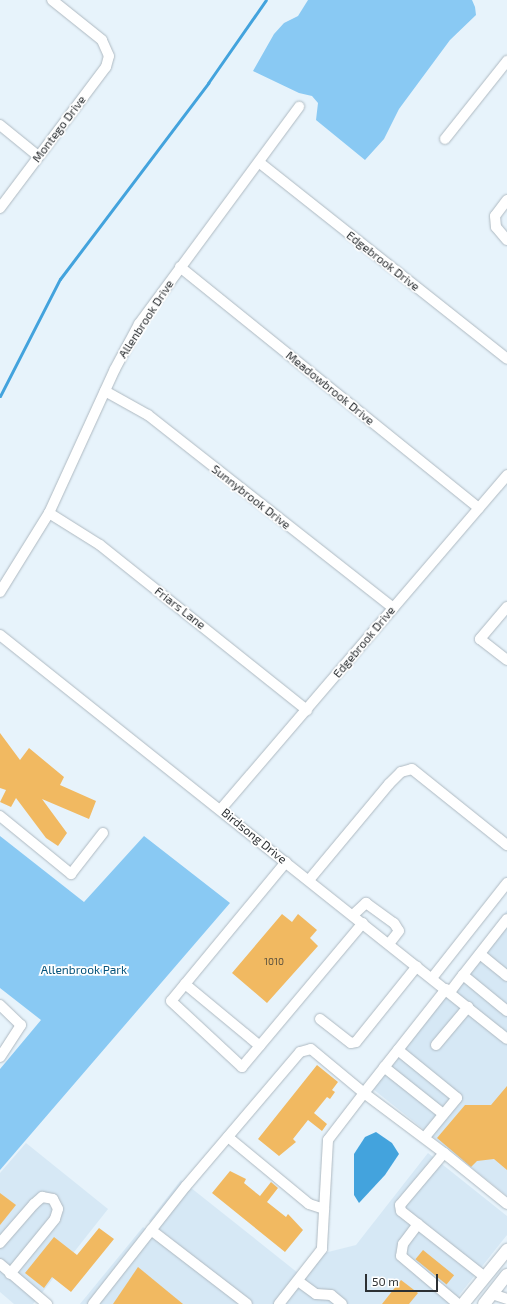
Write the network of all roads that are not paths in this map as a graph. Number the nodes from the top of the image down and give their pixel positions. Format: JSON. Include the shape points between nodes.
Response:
{"nodes":[{"id":1,"x":52,"y":0,"type":"edge"},
{"id":2,"x":507,"y":61,"type":"edge"},
{"id":3,"x":299,"y":107,"type":"dead end"},
{"id":4,"x":0,"y":125,"type":"edge"},
{"id":5,"x":445,"y":139,"type":"dead end"},
{"id":6,"x":38,"y":156,"type":"junction"},
{"id":7,"x":260,"y":163,"type":"junction"},
{"id":8,"x":507,"y":200,"type":"edge"},
{"id":9,"x":0,"y":208,"type":"edge"},
{"id":10,"x":507,"y":240,"type":"edge"},
{"id":11,"x":180,"y":267,"type":"junction"},
{"id":12,"x":507,"y":359,"type":"edge"},
{"id":13,"x":105,"y":391,"type":"junction"},
{"id":14,"x":507,"y":475,"type":"edge"},
{"id":15,"x":479,"y":508,"type":"junction"},
{"id":16,"x":49,"y":512,"type":"junction"},
{"id":17,"x":0,"y":592,"type":"edge"},
{"id":18,"x":507,"y":607,"type":"edge"},
{"id":19,"x":392,"y":608,"type":"junction"},
{"id":20,"x":0,"y":635,"type":"edge"},
{"id":21,"x":507,"y":660,"type":"edge"},
{"id":22,"x":307,"y":710,"type":"junction"},
{"id":23,"x":221,"y":810,"type":"junction"},
{"id":24,"x":0,"y":816,"type":"edge"},
{"id":25,"x":103,"y":833,"type":"dead end"},
{"id":26,"x":507,"y":845,"type":"edge"},
{"id":27,"x":286,"y":862,"type":"junction"},
{"id":28,"x":309,"y":880,"type":"junction"},
{"id":29,"x":507,"y":883,"type":"edge"},
{"id":30,"x":353,"y":915,"type":"junction"},
{"id":31,"x":507,"y":919,"type":"edge"},
{"id":32,"x":362,"y":923,"type":"junction"},
{"id":33,"x":389,"y":944,"type":"junction"},
{"id":34,"x":480,"y":954,"type":"junction"},
{"id":35,"x":417,"y":966,"type":"junction"},
{"id":36,"x":463,"y":975,"type":"junction"},
{"id":37,"x":507,"y":976,"type":"edge"},
{"id":38,"x":432,"y":978,"type":"junction"},
{"id":39,"x":185,"y":984,"type":"junction"},
{"id":40,"x":448,"y":990,"type":"junction"},
{"id":41,"x":0,"y":1005,"type":"edge"},
{"id":42,"x":468,"y":1007,"type":"junction"},
{"id":43,"x":507,"y":1011,"type":"edge"},
{"id":44,"x":320,"y":1019,"type":"dead end"},
{"id":45,"x":507,"y":1038,"type":"edge"},
{"id":46,"x":436,"y":1045,"type":"dead end"},
{"id":47,"x":260,"y":1046,"type":"junction"},
{"id":48,"x":398,"y":1050,"type":"junction"},
{"id":49,"x":0,"y":1056,"type":"edge"},
{"id":50,"x":384,"y":1067,"type":"junction"},
{"id":51,"x":364,"y":1093,"type":"junction"},
{"id":52,"x":443,"y":1114,"type":"junction"},
{"id":53,"x":228,"y":1137,"type":"junction"},
{"id":54,"x":425,"y":1137,"type":"junction"},
{"id":55,"x":444,"y":1153,"type":"junction"},
{"id":56,"x":507,"y":1204,"type":"edge"},
{"id":57,"x":324,"y":1209,"type":"junction"},
{"id":58,"x":418,"y":1224,"type":"junction"},
{"id":59,"x":151,"y":1230,"type":"junction"},
{"id":60,"x":431,"y":1235,"type":"junction"},
{"id":61,"x":0,"y":1243,"type":"edge"},
{"id":62,"x":507,"y":1250,"type":"edge"},
{"id":63,"x":0,"y":1264,"type":"edge"},
{"id":64,"x":494,"y":1266,"type":"junction"},
{"id":65,"x":10,"y":1274,"type":"junction"},
{"id":66,"x":507,"y":1275,"type":"edge"},
{"id":67,"x":485,"y":1277,"type":"junction"},
{"id":68,"x":298,"y":1281,"type":"junction"},
{"id":69,"x":471,"y":1294,"type":"junction"},
{"id":70,"x":495,"y":1298,"type":"edge"},
{"id":71,"x":507,"y":1299,"type":"edge"},
{"id":72,"x":458,"y":1302,"type":"edge"},
{"id":73,"x":47,"y":1304,"type":"edge"},
{"id":74,"x":93,"y":1304,"type":"edge"},
{"id":75,"x":246,"y":1304,"type":"edge"},
{"id":76,"x":279,"y":1304,"type":"edge"},
{"id":77,"x":342,"y":1304,"type":"edge"},
{"id":78,"x":484,"y":1304,"type":"edge"}],
"edges":[{"from":1,"to":6,"type":"street","name":"Montego Drive","via":[[102,40],[109,56],[106,67]]},
{"from":2,"to":5,"type":"street"},
{"from":3,"to":7,"type":"street","name":"Allenbrook Drive"},
{"from":4,"to":6,"type":"street"},
{"from":6,"to":9,"type":"street","name":"Montego Drive"},
{"from":7,"to":11,"type":"street","name":"Allenbrook Drive"},
{"from":7,"to":12,"type":"street","name":"Edgebrook Drive"},
{"from":8,"to":10,"type":"street","via":[[495,216],[496,227]]},
{"from":11,"to":13,"type":"street","name":"Allenbrook Drive","via":[[139,324]]},
{"from":11,"to":15,"type":"street","name":"Meadowbrook Drive"},
{"from":13,"to":16,"type":"street","name":"Allenbrook Drive"},
{"from":13,"to":19,"type":"street","name":"Sunnybrook Drive","via":[[148,415]]},
{"from":14,"to":15,"type":"street","name":"Edgebrook Drive"},
{"from":15,"to":19,"type":"street","name":"Edgebrook Drive"},
{"from":16,"to":17,"type":"street","name":"Allenbrook Drive"},
{"from":16,"to":22,"type":"street","name":"Friars Lane","via":[[100,545]]},
{"from":18,"to":21,"type":"street","via":[[480,639]]},
{"from":19,"to":22,"type":"street","name":"Edgebrook Drive"},
{"from":20,"to":23,"type":"street","name":"Birdsong Drive"},
{"from":22,"to":23,"type":"street","name":"Edgebrook Drive"},
{"from":23,"to":27,"type":"street","name":"Birdsong Drive"},
{"from":24,"to":25,"type":"street","via":[[71,874]]},
{"from":26,"to":28,"type":"street","via":[[412,769],[401,772],[389,784]]},
{"from":27,"to":28,"type":"street","name":"Birdsong Drive"},
{"from":27,"to":39,"type":"street"},
{"from":28,"to":30,"type":"street","name":"Birdsong Drive"},
{"from":29,"to":38,"type":"street"},
{"from":30,"to":32,"type":"street","name":"Birdsong Drive"},
{"from":30,"to":33,"type":"street","via":[[366,903],[394,923],[398,931]]},
{"from":31,"to":34,"type":"street"},
{"from":32,"to":33,"type":"street","name":"Birdsong Drive"},
{"from":32,"to":47,"type":"street"},
{"from":33,"to":35,"type":"street","name":"Birdsong Drive"},
{"from":34,"to":36,"type":"street"},
{"from":34,"to":37,"type":"street"},
{"from":35,"to":38,"type":"street","name":"Birdsong Drive"},
{"from":35,"to":44,"type":"street","via":[[356,1042],[351,1043]]},
{"from":36,"to":40,"type":"street"},
{"from":36,"to":43,"type":"street"},
{"from":38,"to":40,"type":"street","name":"Birdsong Drive"},
{"from":39,"to":47,"type":"street"},
{"from":39,"to":47,"type":"street","via":[[170,1001],[242,1067]]},
{"from":40,"to":42,"type":"street","name":"Birdsong Drive"},
{"from":40,"to":48,"type":"street"},
{"from":41,"to":49,"type":"street","via":[[22,1025]]},
{"from":42,"to":45,"type":"street","name":"Birdsong Drive"},
{"from":42,"to":46,"type":"street"},
{"from":48,"to":50,"type":"street"},
{"from":48,"to":52,"type":"street","via":[[457,1098]]},
{"from":50,"to":51,"type":"street"},
{"from":50,"to":52,"type":"street"},
{"from":51,"to":53,"type":"street","via":[[325,1057],[311,1049],[300,1052]]},
{"from":51,"to":54,"type":"street"},
{"from":51,"to":57,"type":"street","via":[[328,1140]]},
{"from":52,"to":54,"type":"street"},
{"from":53,"to":57,"type":"street","via":[[309,1204]]},
{"from":53,"to":59,"type":"street"},
{"from":54,"to":55,"type":"street"},
{"from":55,"to":56,"type":"street"},
{"from":55,"to":58,"type":"street","via":[[400,1205],[401,1211]]},
{"from":57,"to":68,"type":"street","via":[[322,1249]]},
{"from":58,"to":60,"type":"street"},
{"from":58,"to":72,"type":"street","via":[[403,1244],[401,1256]]},
{"from":59,"to":74,"type":"street"},
{"from":59,"to":75,"type":"street"},
{"from":60,"to":67,"type":"street"},
{"from":60,"to":72,"type":"street","via":[[418,1235],[406,1252],[451,1291]]},
{"from":61,"to":65,"type":"street","via":[[42,1197],[53,1198],[58,1209],[55,1219]]},
{"from":62,"to":64,"type":"main road"},
{"from":63,"to":65,"type":"street"},
{"from":64,"to":67,"type":"main road"},
{"from":64,"to":70,"type":"main road"},
{"from":65,"to":73,"type":"street"},
{"from":66,"to":70,"type":"main road"},
{"from":67,"to":69,"type":"main road"},
{"from":68,"to":76,"type":"street"},
{"from":68,"to":77,"type":"street","via":[[316,1294],[331,1295]]},
{"from":69,"to":70,"type":"main road"},
{"from":69,"to":72,"type":"main road"},
{"from":70,"to":71,"type":"street"},
{"from":70,"to":78,"type":"main road"}]}
